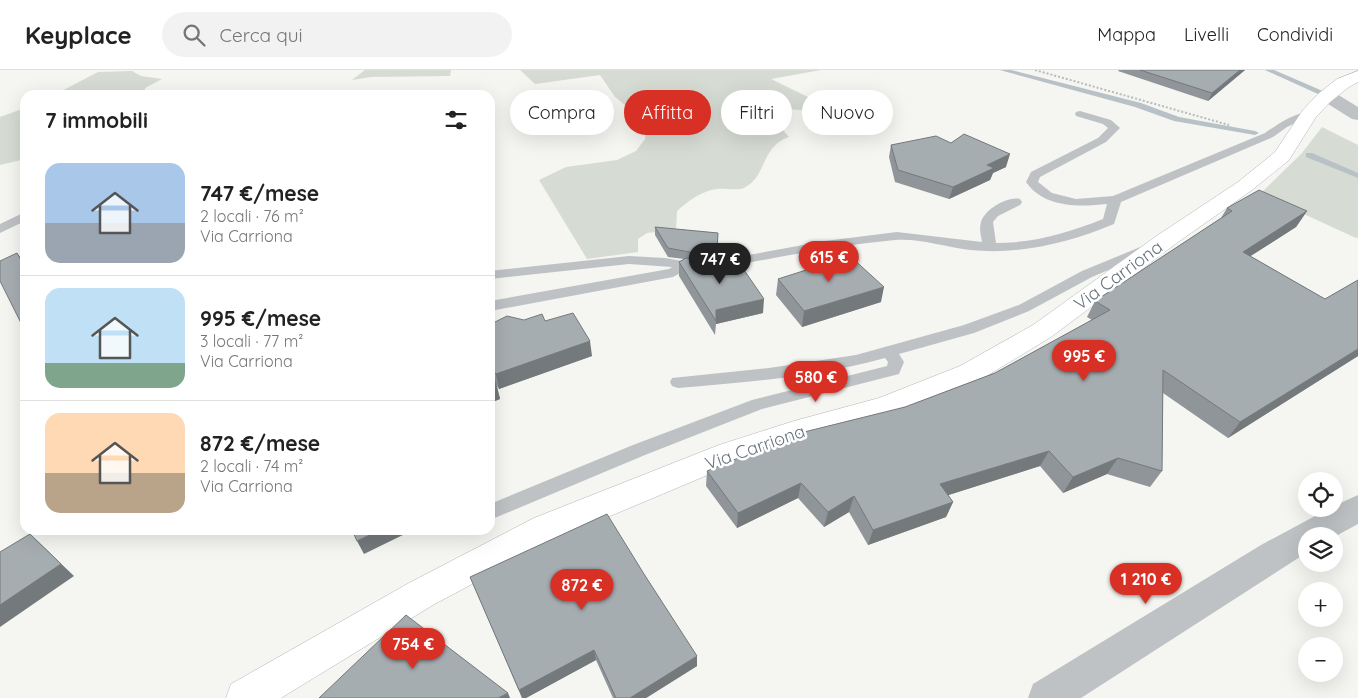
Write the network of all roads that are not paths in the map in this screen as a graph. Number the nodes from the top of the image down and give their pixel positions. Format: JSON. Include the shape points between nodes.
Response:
{"nodes":[{"id":1,"x":1358,"y":76,"type":"edge"},
{"id":2,"x":1318,"y":105,"type":"junction"},
{"id":3,"x":1080,"y":114,"type":"dead end"},
{"id":4,"x":1358,"y":114,"type":"edge"},
{"id":5,"x":1115,"y":200,"type":"junction"},
{"id":6,"x":1016,"y":202,"type":"dead end"},
{"id":7,"x":20,"y":219,"type":"edge"},
{"id":8,"x":0,"y":229,"type":"edge"},
{"id":9,"x":1166,"y":240,"type":"junction"},
{"id":10,"x":990,"y":246,"type":"junction"},
{"id":11,"x":684,"y":265,"type":"junction"},
{"id":12,"x":495,"y":274,"type":"edge"},
{"id":13,"x":495,"y":305,"type":"edge"},
{"id":14,"x":889,"y":352,"type":"junction"},
{"id":15,"x":678,"y":382,"type":"dead end"},
{"id":16,"x":1358,"y":508,"type":"edge"},
{"id":17,"x":495,"y":510,"type":"edge"},
{"id":18,"x":1323,"y":527,"type":"edge"},
{"id":19,"x":1298,"y":541,"type":"edge"},
{"id":20,"x":245,"y":698,"type":"edge"},
{"id":21,"x":1047,"y":698,"type":"edge"}],
"edges":[{"from":1,"to":2,"type":"main road","name":"Via Carriona","via":[[1343,83]]},
{"from":2,"to":4,"type":"street"},
{"from":2,"to":5,"type":"lane","via":[[1269,135]]},
{"from":2,"to":9,"type":"main road","name":"Via Carriona","via":[[1282,156],[1245,186]]},
{"from":3,"to":5,"type":"lane","via":[[1115,128],[1102,140],[1035,176],[1032,182],[1048,196],[1076,203]]},
{"from":5,"to":10,"type":"lane","via":[[1109,221],[1072,236],[1017,247]]},
{"from":6,"to":10,"type":"lane","via":[[997,210],[988,220],[985,232]]},
{"from":7,"to":8,"type":"lane"},
{"from":9,"to":14,"type":"lane","via":[[1087,274],[1024,308],[969,329]]},
{"from":9,"to":20,"type":"main road","name":"Via Carriona","via":[[1042,331],[970,373],[886,407],[730,453],[546,528],[421,594]]},
{"from":10,"to":11,"type":"lane","via":[[897,236],[825,245],[700,268]]},
{"from":11,"to":12,"type":"lane","via":[[629,260]]},
{"from":11,"to":13,"type":"lane","via":[[673,273]]},
{"from":14,"to":15,"type":"lane","via":[[856,361],[769,374]]},
{"from":14,"to":17,"type":"lane","via":[[896,362],[893,370],[758,404]]},
{"from":16,"to":18,"type":"street"},
{"from":19,"to":21,"type":"street"}]}
